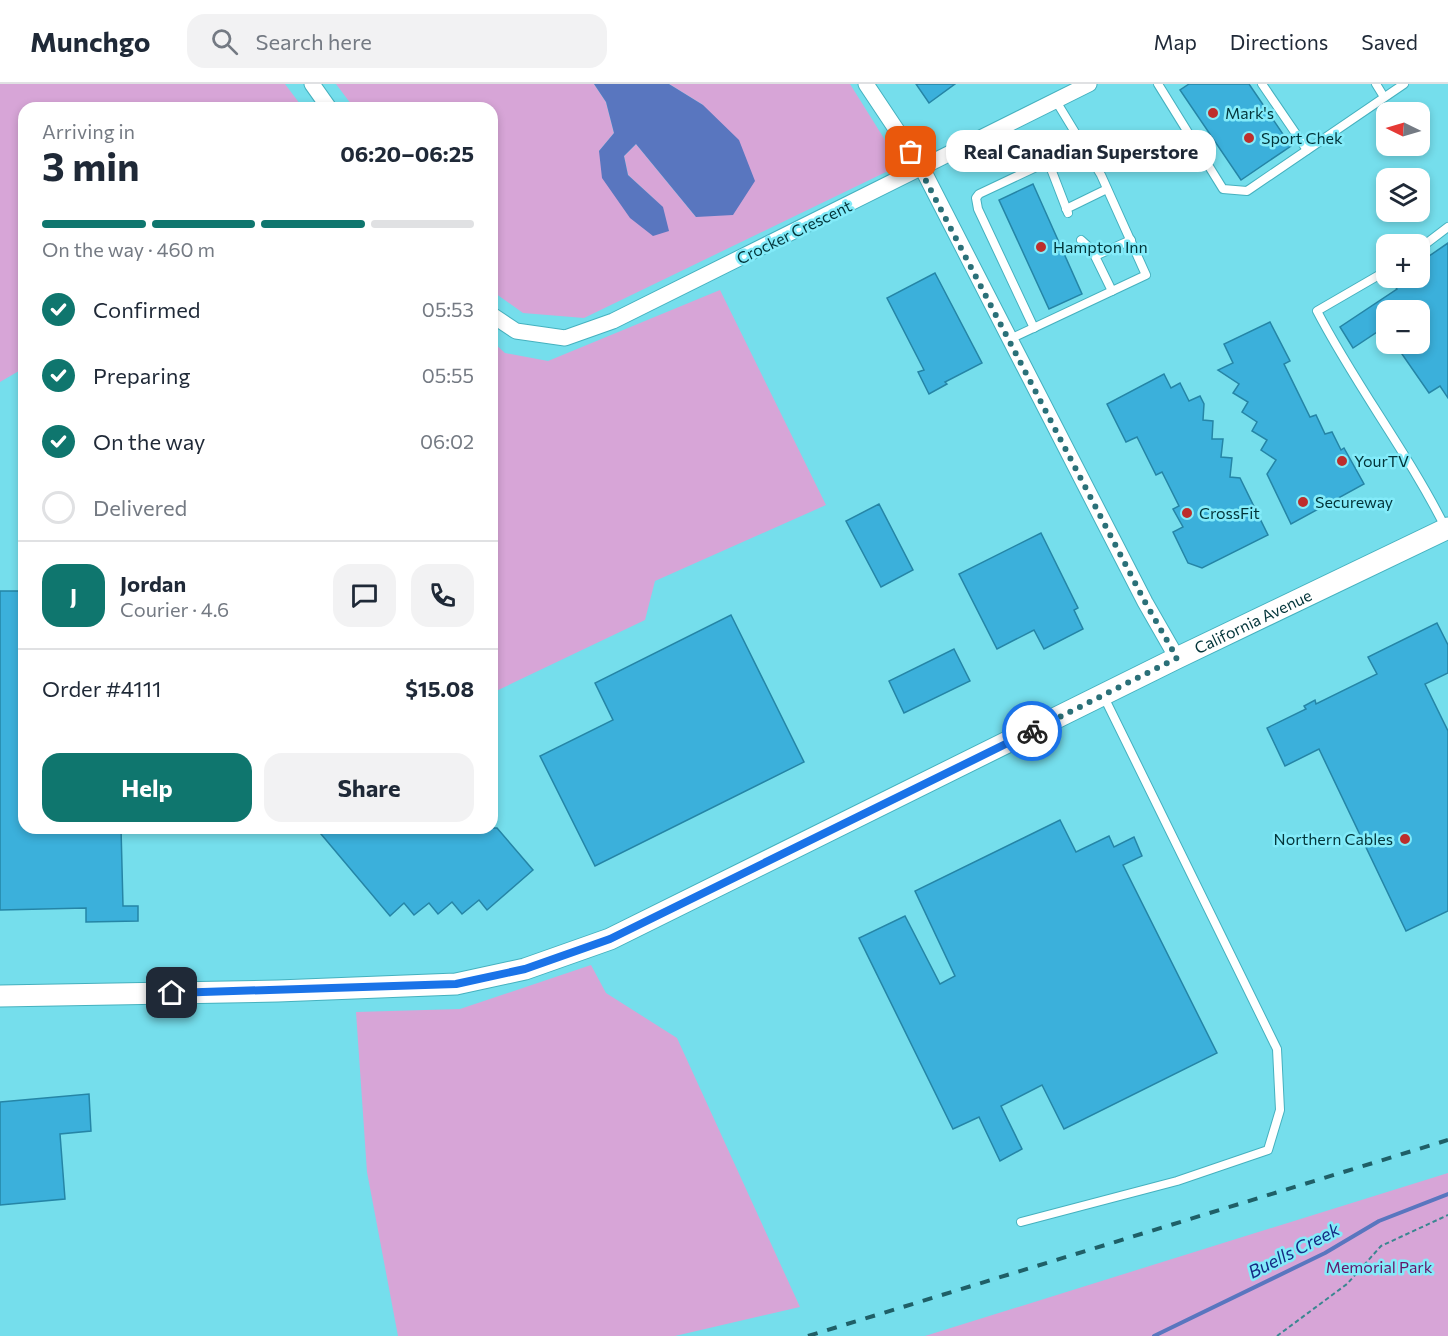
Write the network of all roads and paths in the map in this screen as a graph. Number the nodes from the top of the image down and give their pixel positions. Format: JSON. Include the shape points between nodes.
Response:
{"nodes":[{"id":1,"x":312,"y":84,"type":"edge"},
{"id":2,"x":866,"y":84,"type":"edge"},
{"id":3,"x":1089,"y":84,"type":"edge"},
{"id":4,"x":1158,"y":84,"type":"edge"},
{"id":5,"x":1262,"y":84,"type":"edge"},
{"id":6,"x":1376,"y":84,"type":"edge"},
{"id":7,"x":1404,"y":84,"type":"edge"},
{"id":8,"x":1384,"y":97,"type":"junction"},
{"id":9,"x":1056,"y":101,"type":"junction"},
{"id":10,"x":325,"y":102,"type":"edge"},
{"id":11,"x":1081,"y":146,"type":"junction"},
{"id":12,"x":1307,"y":150,"type":"junction"},
{"id":13,"x":1048,"y":161,"type":"junction"},
{"id":14,"x":922,"y":168,"type":"junction"},
{"id":15,"x":1107,"y":189,"type":"junction"},
{"id":16,"x":1448,"y":227,"type":"edge"},
{"id":17,"x":1081,"y":240,"type":"dead end"},
{"id":18,"x":1131,"y":240,"type":"junction"},
{"id":19,"x":1430,"y":241,"type":"edge"},
{"id":20,"x":1095,"y":256,"type":"junction"},
{"id":21,"x":1376,"y":277,"type":"edge"},
{"id":22,"x":1112,"y":291,"type":"junction"},
{"id":23,"x":498,"y":319,"type":"edge"},
{"id":24,"x":1034,"y":328,"type":"junction"},
{"id":25,"x":1010,"y":339,"type":"junction"},
{"id":26,"x":1447,"y":528,"type":"edge"},
{"id":27,"x":1177,"y":658,"type":"junction"},
{"id":28,"x":1103,"y":695,"type":"junction"},
{"id":29,"x":0,"y":996,"type":"edge"},
{"id":30,"x":1448,"y":1215,"type":"edge"},
{"id":31,"x":1021,"y":1222,"type":"dead end"},
{"id":32,"x":1277,"y":1336,"type":"edge"}],
"edges":[{"from":1,"to":10,"type":"street"},
{"from":2,"to":14,"type":"street"},
{"from":3,"to":9,"type":"street","name":"Crocker Crescent"},
{"from":4,"to":12,"type":"lane","via":[[1223,189],[1247,191]]},
{"from":5,"to":12,"type":"lane"},
{"from":6,"to":8,"type":"lane"},
{"from":7,"to":8,"type":"lane"},
{"from":8,"to":12,"type":"lane"},
{"from":9,"to":11,"type":"lane"},
{"from":9,"to":14,"type":"street","name":"Crocker Crescent"},
{"from":11,"to":13,"type":"lane"},
{"from":11,"to":15,"type":"lane"},
{"from":13,"to":15,"type":"lane","via":[[1067,211]]},
{"from":13,"to":24,"type":"lane","via":[[976,198]]},
{"from":14,"to":23,"type":"street","name":"Crocker Crescent","via":[[613,321],[565,338],[516,331]]},
{"from":14,"to":25,"type":"street"},
{"from":15,"to":18,"type":"lane"},
{"from":16,"to":19,"type":"lane"},
{"from":17,"to":20,"type":"lane"},
{"from":18,"to":20,"type":"lane"},
{"from":18,"to":22,"type":"lane","via":[[1146,275]]},
{"from":20,"to":22,"type":"lane"},
{"from":21,"to":26,"type":"lane","via":[[1317,311]]},
{"from":22,"to":24,"type":"lane"},
{"from":24,"to":25,"type":"lane"},
{"from":25,"to":27,"type":"street"},
{"from":26,"to":27,"type":"street","name":"California Avenue"},
{"from":27,"to":28,"type":"street","name":"California Avenue"},
{"from":28,"to":29,"type":"street","name":"California Avenue","via":[[610,939],[525,969],[456,984]]},
{"from":28,"to":31,"type":"lane","via":[[1277,1049],[1280,1110],[1268,1150],[1177,1181]]},
{"from":30,"to":32,"type":"path","via":[[1381,1246],[1347,1284]]}]}
